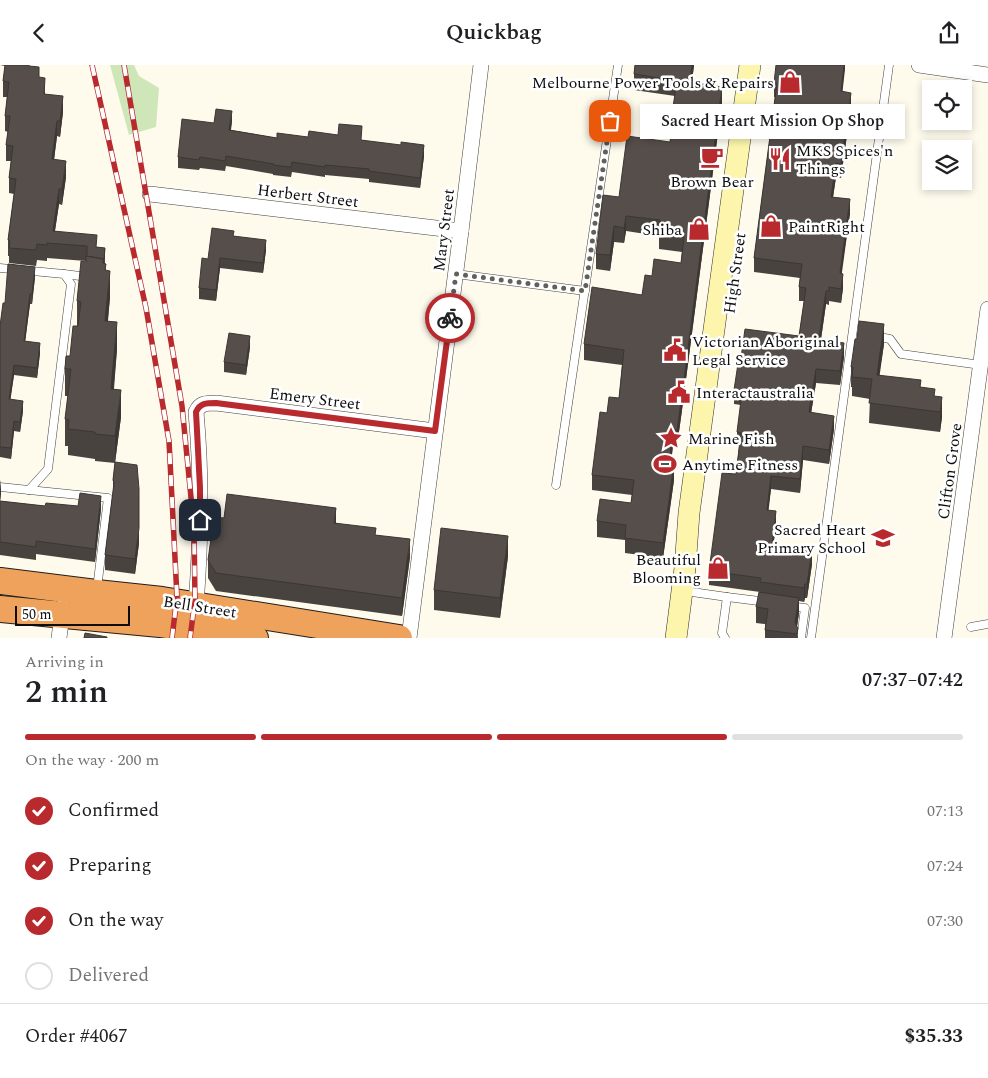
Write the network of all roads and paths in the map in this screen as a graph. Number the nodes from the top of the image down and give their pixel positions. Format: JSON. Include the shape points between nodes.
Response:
{"nodes":[{"id":1,"x":481,"y":65,"type":"edge"},
{"id":2,"x":618,"y":65,"type":"edge"},
{"id":3,"x":750,"y":65,"type":"edge"},
{"id":4,"x":761,"y":65,"type":"edge"},
{"id":5,"x":889,"y":65,"type":"edge"},
{"id":6,"x":919,"y":65,"type":"edge"},
{"id":7,"x":988,"y":75,"type":"edge"},
{"id":8,"x":150,"y":193,"type":"dead end"},
{"id":9,"x":461,"y":231,"type":"junction"},
{"id":10,"x":0,"y":268,"type":"edge"},
{"id":11,"x":64,"y":274,"type":"junction"},
{"id":12,"x":456,"y":274,"type":"junction"},
{"id":13,"x":97,"y":279,"type":"edge"},
{"id":14,"x":585,"y":291,"type":"junction"},
{"id":15,"x":988,"y":309,"type":"edge"},
{"id":16,"x":858,"y":334,"type":"junction"},
{"id":17,"x":981,"y":365,"type":"junction"},
{"id":18,"x":435,"y":431,"type":"junction"},
{"id":19,"x":556,"y":485,"type":"dead end"},
{"id":20,"x":0,"y":487,"type":"edge"},
{"id":21,"x":29,"y":490,"type":"junction"},
{"id":22,"x":685,"y":568,"type":"junction"},
{"id":23,"x":0,"y":581,"type":"edge"},
{"id":24,"x":65,"y":589,"type":"junction"},
{"id":25,"x":96,"y":593,"type":"junction"},
{"id":26,"x":727,"y":597,"type":"junction"},
{"id":27,"x":681,"y":601,"type":"junction"},
{"id":28,"x":196,"y":605,"type":"junction"},
{"id":29,"x":0,"y":609,"type":"edge"},
{"id":30,"x":988,"y":624,"type":"edge"},
{"id":31,"x":60,"y":627,"type":"edge"},
{"id":32,"x":971,"y":627,"type":"dead end"},
{"id":33,"x":255,"y":638,"type":"edge"},
{"id":34,"x":399,"y":638,"type":"edge"},
{"id":35,"x":409,"y":638,"type":"edge"},
{"id":36,"x":658,"y":638,"type":"edge"},
{"id":37,"x":676,"y":638,"type":"edge"},
{"id":38,"x":725,"y":638,"type":"edge"},
{"id":39,"x":801,"y":638,"type":"edge"},
{"id":40,"x":811,"y":638,"type":"edge"},
{"id":41,"x":944,"y":638,"type":"edge"}],
"edges":[{"from":1,"to":9,"type":"street","name":"Mary Street"},
{"from":2,"to":14,"type":"lane"},
{"from":3,"to":22,"type":"main road","name":"High Street","via":[[689,513]]},
{"from":4,"to":22,"type":"main road","name":"High Street","via":[[701,515]]},
{"from":5,"to":16,"type":"lane"},
{"from":6,"to":7,"type":"street"},
{"from":8,"to":9,"type":"street","name":"Herbert Street"},
{"from":9,"to":12,"type":"street","name":"Mary Street"},
{"from":10,"to":11,"type":"lane"},
{"from":11,"to":13,"type":"lane"},
{"from":11,"to":21,"type":"lane","via":[[71,284],[48,469]]},
{"from":12,"to":14,"type":"lane"},
{"from":12,"to":18,"type":"street","name":"Mary Street"},
{"from":14,"to":19,"type":"lane"},
{"from":15,"to":17,"type":"street","name":"Clifton Grove"},
{"from":16,"to":17,"type":"lane","via":[[890,339],[901,354]]},
{"from":16,"to":40,"type":"lane"},
{"from":17,"to":41,"type":"street","name":"Clifton Grove"},
{"from":18,"to":28,"type":"street","name":"Emery Street","via":[[203,403],[196,412],[200,488]]},
{"from":18,"to":35,"type":"street","name":"Mary Street"},
{"from":20,"to":21,"type":"lane"},
{"from":21,"to":25,"type":"lane","via":[[108,498]]},
{"from":22,"to":27,"type":"main road","name":"High Street"},
{"from":23,"to":24,"type":"highway","name":"Bell Street"},
{"from":24,"to":25,"type":"highway","name":"Bell Street"},
{"from":24,"to":31,"type":"street"},
{"from":25,"to":28,"type":"highway","name":"Bell Street"},
{"from":26,"to":27,"type":"lane"},
{"from":26,"to":38,"type":"lane","via":[[722,633]]},
{"from":26,"to":39,"type":"lane","via":[[805,608]]},
{"from":27,"to":36,"type":"main road"},
{"from":27,"to":37,"type":"main road","name":"High Street"},
{"from":28,"to":34,"type":"highway","name":"Bell Street"},
{"from":29,"to":31,"type":"highway","name":"Bell Street"},
{"from":30,"to":32,"type":"lane"},
{"from":31,"to":33,"type":"highway","name":"Bell Street","via":[[160,624]]}]}
